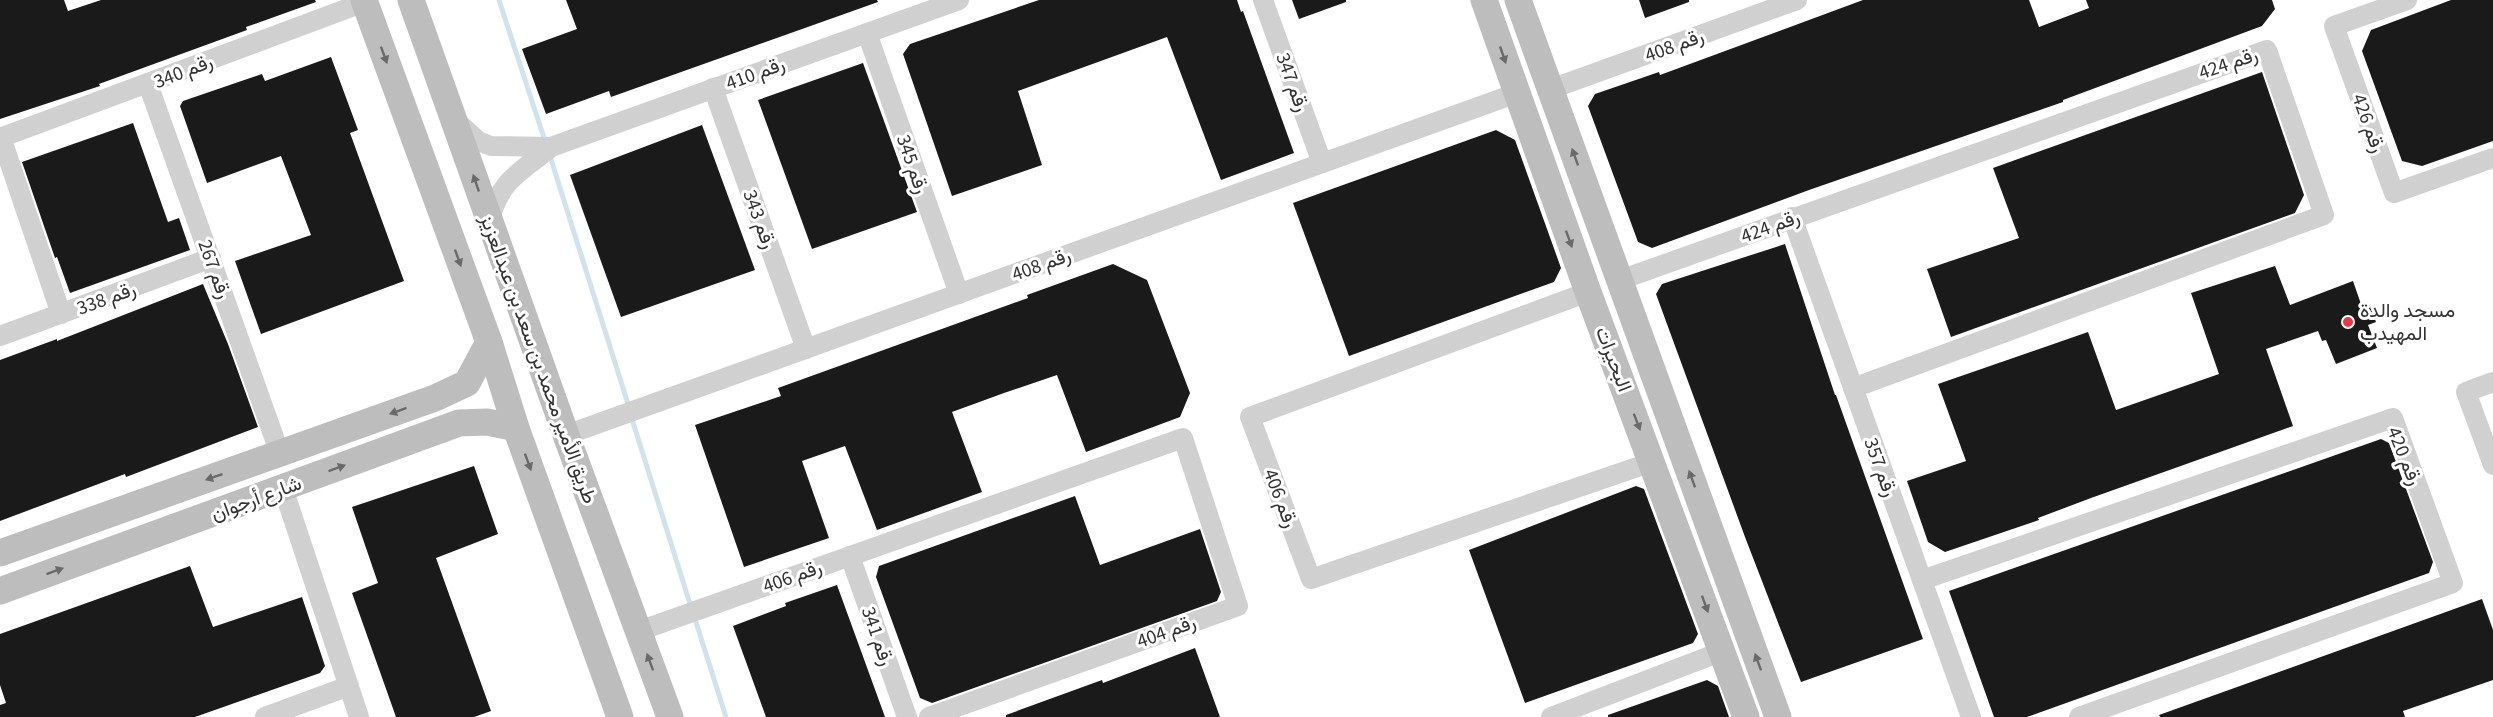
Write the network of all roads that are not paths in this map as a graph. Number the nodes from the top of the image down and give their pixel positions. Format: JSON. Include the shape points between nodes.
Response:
{"nodes":[{"id":1,"x":411,"y":0,"type":"edge"},
{"id":2,"x":959,"y":0,"type":"edge"},
{"id":3,"x":1263,"y":0,"type":"edge"},
{"id":4,"x":1484,"y":0,"type":"edge"},
{"id":5,"x":1518,"y":0,"type":"edge"},
{"id":6,"x":1797,"y":0,"type":"edge"},
{"id":7,"x":2407,"y":0,"type":"edge"},
{"id":8,"x":364,"y":1,"type":"edge"},
{"id":9,"x":867,"y":33,"type":"junction"},
{"id":10,"x":148,"y":84,"type":"junction"},
{"id":11,"x":713,"y":88,"type":"junction"},
{"id":12,"x":1551,"y":89,"type":"junction"},
{"id":13,"x":1516,"y":93,"type":"junction"},
{"id":14,"x":453,"y":118,"type":"junction"},
{"id":15,"x":0,"y":137,"type":"edge"},
{"id":16,"x":551,"y":147,"type":"junction"},
{"id":17,"x":2493,"y":158,"type":"edge"},
{"id":18,"x":1322,"y":163,"type":"junction"},
{"id":19,"x":1792,"y":217,"type":"junction"},
{"id":20,"x":489,"y":221,"type":"junction"},
{"id":21,"x":211,"y":258,"type":"junction"},
{"id":22,"x":1620,"y":280,"type":"junction"},
{"id":23,"x":1588,"y":292,"type":"junction"},
{"id":24,"x":959,"y":294,"type":"junction"},
{"id":25,"x":62,"y":314,"type":"junction"},
{"id":26,"x":0,"y":336,"type":"edge"},
{"id":27,"x":489,"y":342,"type":"junction"},
{"id":28,"x":806,"y":349,"type":"junction"},
{"id":29,"x":2493,"y":382,"type":"edge"},
{"id":30,"x":1853,"y":388,"type":"junction"},
{"id":31,"x":435,"y":398,"type":"junction"},
{"id":32,"x":516,"y":428,"type":"junction"},
{"id":33,"x":444,"y":429,"type":"junction"},
{"id":34,"x":566,"y":435,"type":"junction"},
{"id":35,"x":1183,"y":438,"type":"joint"},
{"id":36,"x":280,"y":454,"type":"junction"},
{"id":37,"x":1652,"y":462,"type":"junction"},
{"id":38,"x":2493,"y":465,"type":"edge"},
{"id":39,"x":284,"y":488,"type":"junction"},
{"id":40,"x":0,"y":553,"type":"edge"},
{"id":41,"x":850,"y":556,"type":"junction"},
{"id":42,"x":1922,"y":580,"type":"junction"},
{"id":43,"x":0,"y":591,"type":"edge"},
{"id":44,"x":639,"y":631,"type":"junction"},
{"id":45,"x":1723,"y":651,"type":"junction"},
{"id":46,"x":349,"y":686,"type":"junction"},
{"id":47,"x":265,"y":717,"type":"edge"},
{"id":48,"x":359,"y":717,"type":"edge"},
{"id":49,"x":620,"y":717,"type":"edge"},
{"id":50,"x":670,"y":717,"type":"edge"},
{"id":51,"x":907,"y":717,"type":"edge"},
{"id":52,"x":929,"y":717,"type":"edge"},
{"id":53,"x":1551,"y":717,"type":"edge"},
{"id":54,"x":1746,"y":717,"type":"edge"},
{"id":55,"x":1778,"y":717,"type":"edge"},
{"id":56,"x":1971,"y":717,"type":"edge"},
{"id":57,"x":2079,"y":717,"type":"edge"}],
"edges":[{"from":1,"to":14,"type":"street","name":"طريق الأمير محمد بن سعد بن عبدالعزيز"},
{"from":2,"to":9,"type":"street","name":"رقم 410"},
{"from":3,"to":18,"type":"street","name":"رقم 347"},
{"from":4,"to":13,"type":"street","name":"البحيرات","one_way":true},
{"from":5,"to":12,"type":"street","name":"البحيرات"},
{"from":6,"to":12,"type":"street","name":"رقم 408"},
{"from":7,"to":17,"type":"street","name":"رقم 426","via":[[2334,27],[2394,193]]},
{"from":8,"to":10,"type":"street","name":"رقم 340"},
{"from":8,"to":27,"type":"street","name":"طريق الأمير محمد بن سعد بن عبدالعزيز","one_way":true},
{"from":9,"to":11,"type":"street","name":"رقم 410"},
{"from":9,"to":24,"type":"street","name":"رقم 345"},
{"from":10,"to":15,"type":"street","name":"رقم 340"},
{"from":10,"to":21,"type":"street","name":"رقم 267"},
{"from":11,"to":16,"type":"street","name":"رقم 410"},
{"from":11,"to":28,"type":"street","name":"رقم 343"},
{"from":22,"to":12,"type":"street","name":"البحيرات","one_way":true},
{"from":13,"to":18,"type":"street","name":"رقم 408"},
{"from":13,"to":23,"type":"street","name":"البحيرات","one_way":true},
{"from":14,"to":16,"type":"street","via":[[478,141],[491,146]]},
{"from":20,"to":14,"type":"street","name":"طريق الأمير محمد بن سعد بن عبدالعزيز","one_way":true},
{"from":15,"to":25,"type":"street"},
{"from":16,"to":20,"type":"street","via":[[510,178]]},
{"from":18,"to":24,"type":"street","name":"رقم 408"},
{"from":19,"to":22,"type":"street","name":"رقم 424"},
{"from":19,"to":30,"type":"street","name":"رقم 357"},
{"from":19,"to":30,"type":"street","name":"رقم 424","via":[[2267,50],[2324,215]]},
{"from":20,"to":34,"type":"street","name":"طريق الأمير محمد بن سعد بن عبدالعزيز"},
{"from":21,"to":25,"type":"street","name":"رقم 338"},
{"from":21,"to":36,"type":"street","name":"رقم 267"},
{"from":55,"to":22,"type":"street","name":"البحيرات","one_way":true},
{"from":23,"to":37,"type":"street","name":"البحيرات","one_way":true},
{"from":23,"to":37,"type":"street","name":"رقم 406","via":[[1251,417],[1311,579]]},
{"from":24,"to":28,"type":"street","name":"رقم 408"},
{"from":25,"to":26,"type":"street","name":"رقم 338"},
{"from":27,"to":31,"type":"street","name":"شارع أرجوان","via":[[467,383]]},
{"from":27,"to":32,"type":"street","name":"طريق الأمير محمد بن سعد بن عبدالعزيز"},
{"from":28,"to":34,"type":"street","name":"رقم 408"},
{"from":29,"to":38,"type":"street","via":[[2466,392]]},
{"from":30,"to":42,"type":"street","name":"رقم 357"},
{"from":31,"to":33,"type":"street"},
{"from":31,"to":36,"type":"street","name":"شارع أرجوان","one_way":true},
{"from":32,"to":33,"type":"street","name":"شارع أرجوان","via":[[487,422],[459,423]]},
{"from":32,"to":49,"type":"street","name":"طريق الأمير محمد بن سعد بن عبدالعزيز","one_way":true},
{"from":39,"to":33,"type":"street","name":"شارع أرجوان","one_way":true},
{"from":34,"to":44,"type":"street","name":"طريق الأمير محمد بن سعد بن عبدالعزيز"},
{"from":35,"to":41,"type":"street","name":"رقم 406"},
{"from":35,"to":52,"type":"street","name":"رقم 404","via":[[1238,606]]},
{"from":36,"to":40,"type":"street","name":"شارع أرجوان","one_way":true},
{"from":37,"to":45,"type":"street","name":"البحيرات","one_way":true},
{"from":43,"to":39,"type":"street","name":"شارع أرجوان","one_way":true},
{"from":39,"to":46,"type":"street"},
{"from":41,"to":44,"type":"street","name":"رقم 406"},
{"from":41,"to":51,"type":"street","name":"رقم 341"},
{"from":42,"to":56,"type":"street","name":"رقم 357"},
{"from":42,"to":57,"type":"street","name":"رقم 420","via":[[2392,418],[2454,583]]},
{"from":50,"to":44,"type":"street","name":"طريق الأمير محمد بن سعد بن عبدالعزيز","one_way":true},
{"from":45,"to":53,"type":"street"},
{"from":45,"to":54,"type":"street","name":"البحيرات"},
{"from":46,"to":47,"type":"street"},
{"from":46,"to":48,"type":"street"}]}
